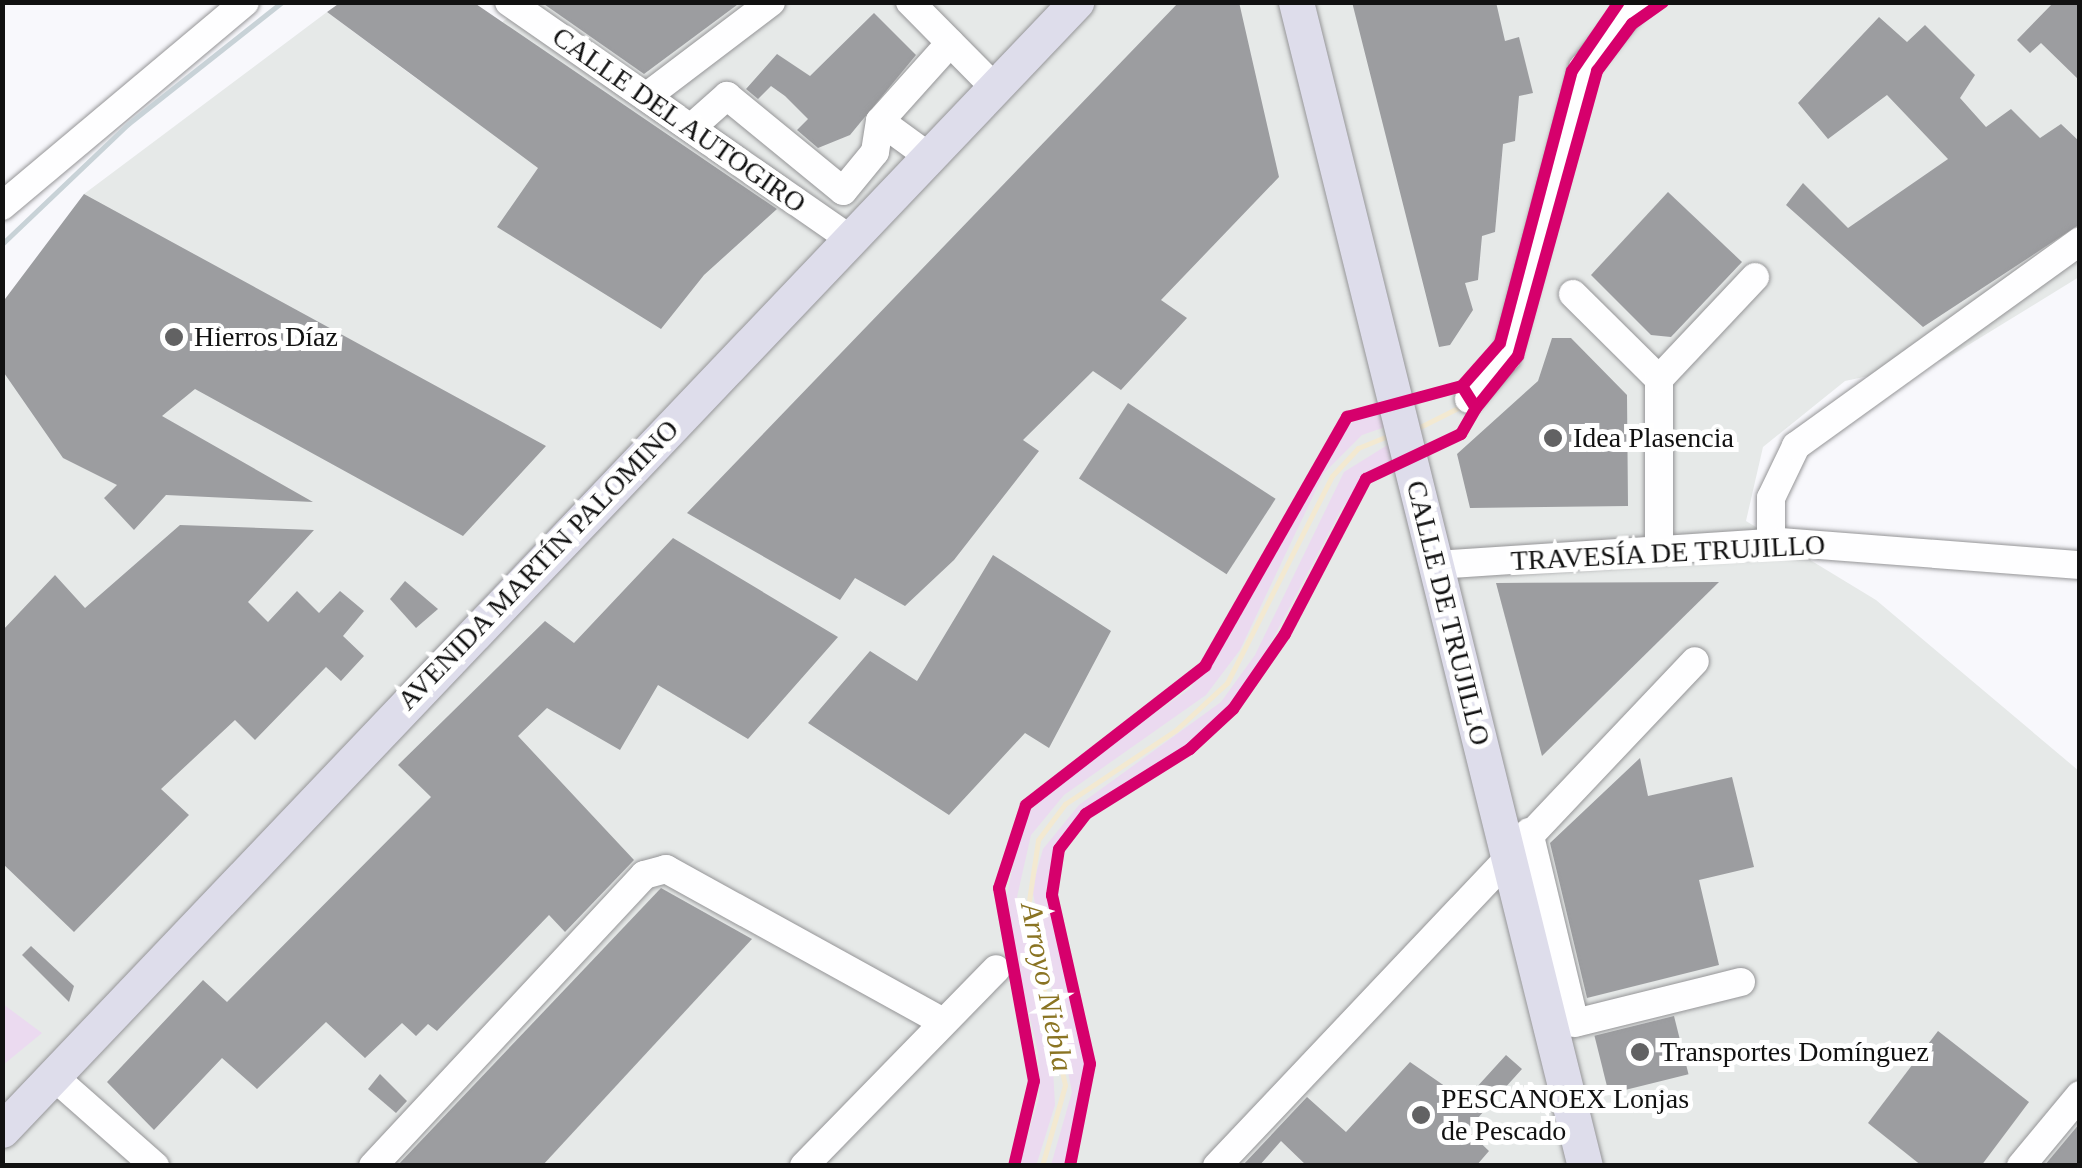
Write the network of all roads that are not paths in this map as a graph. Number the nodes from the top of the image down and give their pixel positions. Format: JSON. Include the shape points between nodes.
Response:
{"nodes":[{"id":1,"x":244,"y":2,"type":"edge"},
{"id":2,"x":510,"y":2,"type":"edge"},
{"id":3,"x":771,"y":2,"type":"edge"},
{"id":4,"x":910,"y":2,"type":"edge"},
{"id":5,"x":1076,"y":2,"type":"edge"},
{"id":6,"x":1296,"y":2,"type":"edge"},
{"id":7,"x":1638,"y":2,"type":"edge"},
{"id":8,"x":950,"y":43,"type":"junction"},
{"id":9,"x":994,"y":87,"type":"junction"},
{"id":10,"x":646,"y":97,"type":"junction"},
{"id":11,"x":880,"y":121,"type":"junction"},
{"id":12,"x":692,"y":127,"type":"junction"},
{"id":13,"x":765,"y":129,"type":"junction"},
{"id":14,"x":725,"y":151,"type":"junction"},
{"id":15,"x":928,"y":156,"type":"junction"},
{"id":16,"x":843,"y":190,"type":"junction"},
{"id":17,"x":2,"y":206,"type":"edge"},
{"id":18,"x":820,"y":218,"type":"junction"},
{"id":19,"x":849,"y":238,"type":"junction"},
{"id":20,"x":2080,"y":241,"type":"edge"},
{"id":21,"x":1755,"y":278,"type":"dead end"},
{"id":22,"x":1573,"y":294,"type":"dead end"},
{"id":23,"x":1659,"y":378,"type":"junction"},
{"id":24,"x":1470,"y":398,"type":"dead end"},
{"id":25,"x":1771,"y":543,"type":"junction"},
{"id":26,"x":1659,"y":550,"type":"junction"},
{"id":27,"x":2080,"y":564,"type":"edge"},
{"id":28,"x":1436,"y":566,"type":"junction"},
{"id":29,"x":1695,"y":661,"type":"dead end"},
{"id":30,"x":1519,"y":843,"type":"junction"},
{"id":31,"x":996,"y":969,"type":"dead end"},
{"id":32,"x":1740,"y":982,"type":"dead end"},
{"id":33,"x":944,"y":1022,"type":"junction"},
{"id":34,"x":53,"y":1076,"type":"junction"},
{"id":35,"x":2080,"y":1095,"type":"edge"},
{"id":36,"x":2,"y":1130,"type":"edge"},
{"id":37,"x":155,"y":1166,"type":"edge"},
{"id":38,"x":373,"y":1166,"type":"edge"},
{"id":39,"x":804,"y":1166,"type":"edge"},
{"id":40,"x":1217,"y":1166,"type":"edge"},
{"id":41,"x":1585,"y":1166,"type":"edge"},
{"id":42,"x":2021,"y":1166,"type":"edge"}],
"edges":[{"from":1,"to":17,"type":"street"},
{"from":2,"to":10,"type":"street","name":"CALLE DEL AUTOGIRO"},
{"from":3,"to":10,"type":"street"},
{"from":4,"to":8,"type":"street"},
{"from":5,"to":9,"type":"main road","name":"AVENIDA MARTÍN PALOMINO"},
{"from":6,"to":28,"type":"main road","name":"CALLE DE TRUJILLO"},
{"from":7,"to":24,"type":"street","via":[[1584,68],[1506,358]]},
{"from":8,"to":9,"type":"street"},
{"from":8,"to":11,"type":"street"},
{"from":9,"to":15,"type":"main road","name":"AVENIDA MARTÍN PALOMINO"},
{"from":10,"to":12,"type":"street","name":"CALLE DEL AUTOGIRO"},
{"from":11,"to":15,"type":"street"},
{"from":11,"to":16,"type":"street","via":[[875,152]]},
{"from":12,"to":13,"type":"street","via":[[727,96]]},
{"from":12,"to":14,"type":"street","name":"CALLE DEL AUTOGIRO"},
{"from":13,"to":14,"type":"street"},
{"from":13,"to":16,"type":"street"},
{"from":14,"to":18,"type":"street","name":"CALLE DEL AUTOGIRO"},
{"from":15,"to":19,"type":"main road","name":"AVENIDA MARTÍN PALOMINO"},
{"from":16,"to":18,"type":"street"},
{"from":18,"to":19,"type":"street","name":"CALLE DEL AUTOGIRO"},
{"from":19,"to":34,"type":"main road","name":"AVENIDA MARTÍN PALOMINO"},
{"from":20,"to":25,"type":"street","via":[[1796,446],[1772,498]]},
{"from":21,"to":23,"type":"street"},
{"from":22,"to":23,"type":"street"},
{"from":23,"to":26,"type":"street"},
{"from":25,"to":26,"type":"street","name":"TRAVESÍA DE TRUJILLO"},
{"from":25,"to":27,"type":"street","name":"TRAVESÍA DE TRUJILLO"},
{"from":26,"to":28,"type":"street","name":"TRAVESÍA DE TRUJILLO"},
{"from":28,"to":30,"type":"main road","name":"CALLE DE TRUJILLO"},
{"from":29,"to":30,"type":"street"},
{"from":30,"to":32,"type":"street","via":[[1575,1023]]},
{"from":30,"to":40,"type":"street"},
{"from":30,"to":41,"type":"main road","name":"CALLE DE TRUJILLO"},
{"from":31,"to":33,"type":"street"},
{"from":33,"to":38,"type":"street","via":[[666,869],[644,875]]},
{"from":33,"to":39,"type":"street"},
{"from":34,"to":36,"type":"main road","name":"AVENIDA MARTÍN PALOMINO"},
{"from":34,"to":37,"type":"street"},
{"from":35,"to":42,"type":"street"}]}
